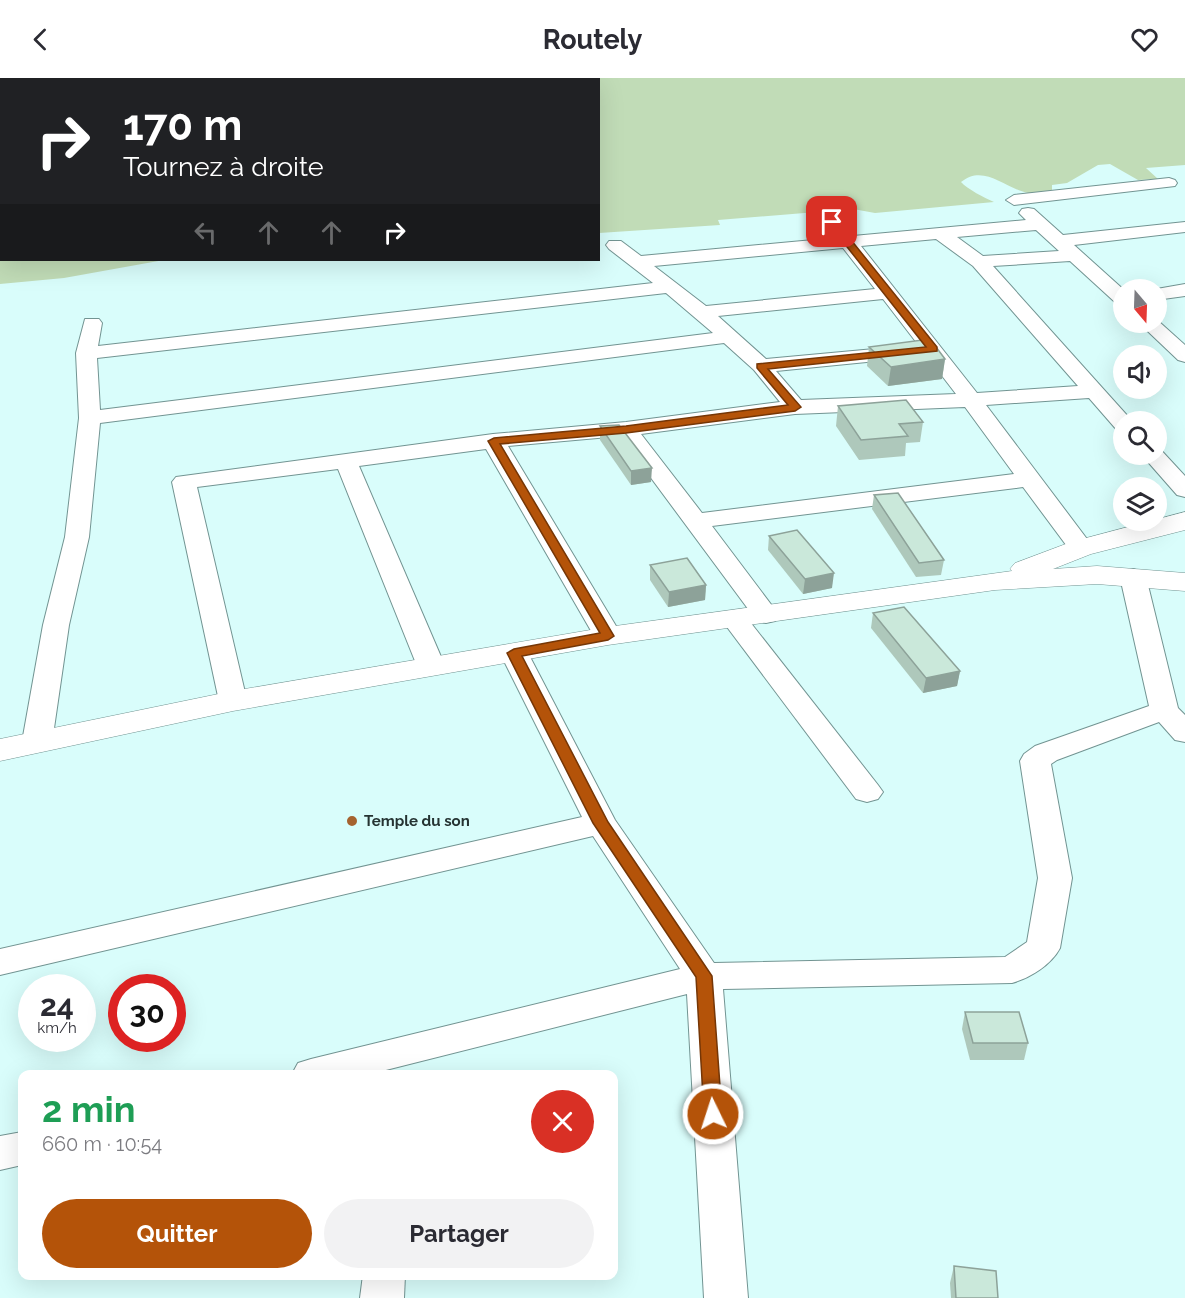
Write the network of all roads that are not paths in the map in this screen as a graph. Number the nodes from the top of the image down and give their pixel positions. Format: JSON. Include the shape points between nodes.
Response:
{"nodes":[{"id":1,"x":1169,"y":183,"type":"dead end"},
{"id":2,"x":832,"y":222,"type":"dead end"},
{"id":3,"x":1040,"y":224,"type":"junction"},
{"id":4,"x":1185,"y":227,"type":"edge"},
{"id":5,"x":941,"y":234,"type":"junction"},
{"id":6,"x":1059,"y":241,"type":"junction"},
{"id":7,"x":850,"y":242,"type":"junction"},
{"id":8,"x":615,"y":245,"type":"dead end"},
{"id":9,"x":1074,"y":255,"type":"junction"},
{"id":10,"x":636,"y":262,"type":"junction"},
{"id":11,"x":979,"y":262,"type":"junction"},
{"id":12,"x":670,"y":287,"type":"junction"},
{"id":13,"x":1113,"y":290,"type":"edge"},
{"id":14,"x":1185,"y":290,"type":"edge"},
{"id":15,"x":1167,"y":292,"type":"edge"},
{"id":16,"x":889,"y":293,"type":"junction"},
{"id":17,"x":702,"y":312,"type":"junction"},
{"id":18,"x":92,"y":323,"type":"dead end"},
{"id":19,"x":1160,"y":333,"type":"edge"},
{"id":20,"x":727,"y":337,"type":"junction"},
{"id":21,"x":933,"y":349,"type":"junction"},
{"id":22,"x":86,"y":353,"type":"junction"},
{"id":23,"x":1183,"y":353,"type":"edge"},
{"id":24,"x":761,"y":366,"type":"junction"},
{"id":25,"x":1092,"y":391,"type":"junction"},
{"id":26,"x":970,"y":400,"type":"junction"},
{"id":27,"x":795,"y":407,"type":"junction"},
{"id":28,"x":1113,"y":413,"type":"edge"},
{"id":29,"x":90,"y":418,"type":"junction"},
{"id":30,"x":626,"y":429,"type":"junction"},
{"id":31,"x":494,"y":441,"type":"junction"},
{"id":32,"x":346,"y":460,"type":"junction"},
{"id":33,"x":1162,"y":465,"type":"edge"},
{"id":34,"x":1028,"y":479,"type":"junction"},
{"id":35,"x":1185,"y":490,"type":"edge"},
{"id":36,"x":1185,"y":520,"type":"edge"},
{"id":37,"x":695,"y":521,"type":"junction"},
{"id":38,"x":1081,"y":548,"type":"junction"},
{"id":39,"x":1132,"y":577,"type":"junction"},
{"id":40,"x":995,"y":581,"type":"junction"},
{"id":41,"x":1185,"y":582,"type":"edge"},
{"id":42,"x":766,"y":615,"type":"junction"},
{"id":43,"x":734,"y":619,"type":"junction"},
{"id":44,"x":608,"y":636,"type":"junction"},
{"id":45,"x":514,"y":653,"type":"junction"},
{"id":46,"x":431,"y":666,"type":"junction"},
{"id":47,"x":233,"y":701,"type":"junction"},
{"id":48,"x":1174,"y":722,"type":"edge"},
{"id":49,"x":37,"y":742,"type":"junction"},
{"id":50,"x":0,"y":750,"type":"edge"},
{"id":51,"x":867,"y":792,"type":"dead end"},
{"id":52,"x":601,"y":823,"type":"junction"},
{"id":53,"x":0,"y":962,"type":"edge"},
{"id":54,"x":704,"y":976,"type":"junction"},
{"id":55,"x":402,"y":1062,"type":"edge"},
{"id":56,"x":341,"y":1070,"type":"edge"},
{"id":57,"x":18,"y":1150,"type":"edge"},
{"id":58,"x":0,"y":1152,"type":"edge"},
{"id":59,"x":384,"y":1280,"type":"edge"},
{"id":60,"x":382,"y":1298,"type":"edge"},
{"id":61,"x":726,"y":1298,"type":"edge"}],
"edges":[{"from":1,"to":3,"type":"street","via":[[1014,200]]},
{"from":2,"to":7,"type":"street"},
{"from":3,"to":5,"type":"street"},
{"from":3,"to":6,"type":"street"},
{"from":4,"to":6,"type":"street"},
{"from":5,"to":7,"type":"street"},
{"from":5,"to":11,"type":"street"},
{"from":6,"to":9,"type":"street"},
{"from":7,"to":10,"type":"street"},
{"from":7,"to":16,"type":"street"},
{"from":8,"to":10,"type":"street"},
{"from":9,"to":11,"type":"street"},
{"from":9,"to":13,"type":"street"},
{"from":10,"to":12,"type":"street"},
{"from":11,"to":25,"type":"street"},
{"from":12,"to":17,"type":"street"},
{"from":12,"to":22,"type":"street"},
{"from":14,"to":15,"type":"street"},
{"from":16,"to":17,"type":"street"},
{"from":16,"to":21,"type":"street"},
{"from":17,"to":20,"type":"street"},
{"from":18,"to":22,"type":"street"},
{"from":19,"to":23,"type":"street"},
{"from":20,"to":24,"type":"street"},
{"from":20,"to":29,"type":"street"},
{"from":21,"to":24,"type":"street"},
{"from":21,"to":26,"type":"street"},
{"from":22,"to":29,"type":"street"},
{"from":24,"to":27,"type":"street"},
{"from":25,"to":26,"type":"street"},
{"from":25,"to":28,"type":"street"},
{"from":26,"to":27,"type":"street"},
{"from":26,"to":34,"type":"street"},
{"from":27,"to":30,"type":"street"},
{"from":29,"to":49,"type":"street","via":[[77,537],[56,625]]},
{"from":30,"to":31,"type":"street"},
{"from":30,"to":37,"type":"street"},
{"from":31,"to":32,"type":"street"},
{"from":31,"to":44,"type":"street"},
{"from":32,"to":46,"type":"street"},
{"from":32,"to":47,"type":"street","via":[[184,482]]},
{"from":33,"to":35,"type":"street"},
{"from":34,"to":37,"type":"street"},
{"from":34,"to":38,"type":"street"},
{"from":36,"to":38,"type":"main road"},
{"from":37,"to":42,"type":"street"},
{"from":38,"to":40,"type":"main road"},
{"from":39,"to":40,"type":"main road","via":[[1058,576]]},
{"from":39,"to":41,"type":"main road"},
{"from":39,"to":48,"type":"street"},
{"from":40,"to":42,"type":"main road"},
{"from":42,"to":43,"type":"main road"},
{"from":43,"to":44,"type":"main road"},
{"from":43,"to":51,"type":"street"},
{"from":44,"to":45,"type":"main road"},
{"from":45,"to":46,"type":"main road"},
{"from":45,"to":52,"type":"street"},
{"from":46,"to":47,"type":"main road"},
{"from":47,"to":49,"type":"main road"},
{"from":48,"to":54,"type":"street","via":[[1046,753],[1035,761],[1055,878],[1043,948],[1012,970]]},
{"from":49,"to":50,"type":"main road"},
{"from":52,"to":53,"type":"street"},
{"from":52,"to":54,"type":"street"},
{"from":54,"to":55,"type":"street"},
{"from":54,"to":61,"type":"street"},
{"from":55,"to":56,"type":"street"},
{"from":57,"to":58,"type":"street"},
{"from":59,"to":60,"type":"street"}]}
